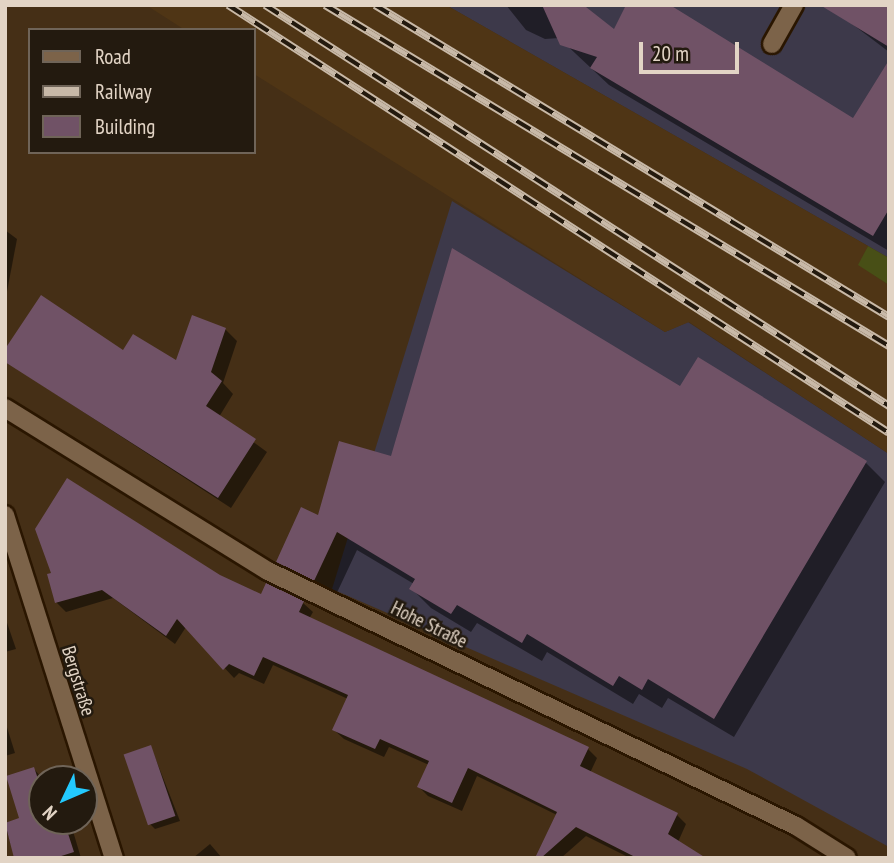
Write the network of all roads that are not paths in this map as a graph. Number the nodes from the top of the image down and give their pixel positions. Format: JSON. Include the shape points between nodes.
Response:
{"nodes":[{"id":1,"x":794,"y":5,"type":"edge"},
{"id":2,"x":772,"y":44,"type":"dead end"},
{"id":3,"x":7,"y":414,"type":"edge"},
{"id":4,"x":5,"y":515,"type":"edge"},
{"id":5,"x":114,"y":858,"type":"edge"},
{"id":6,"x":847,"y":858,"type":"edge"}],
"edges":[{"from":1,"to":2,"type":"street"},
{"from":3,"to":6,"type":"street","name":"Hohe Straße","via":[[268,571],[796,826]]},
{"from":4,"to":5,"type":"street","name":"Bergstraße"}]}
